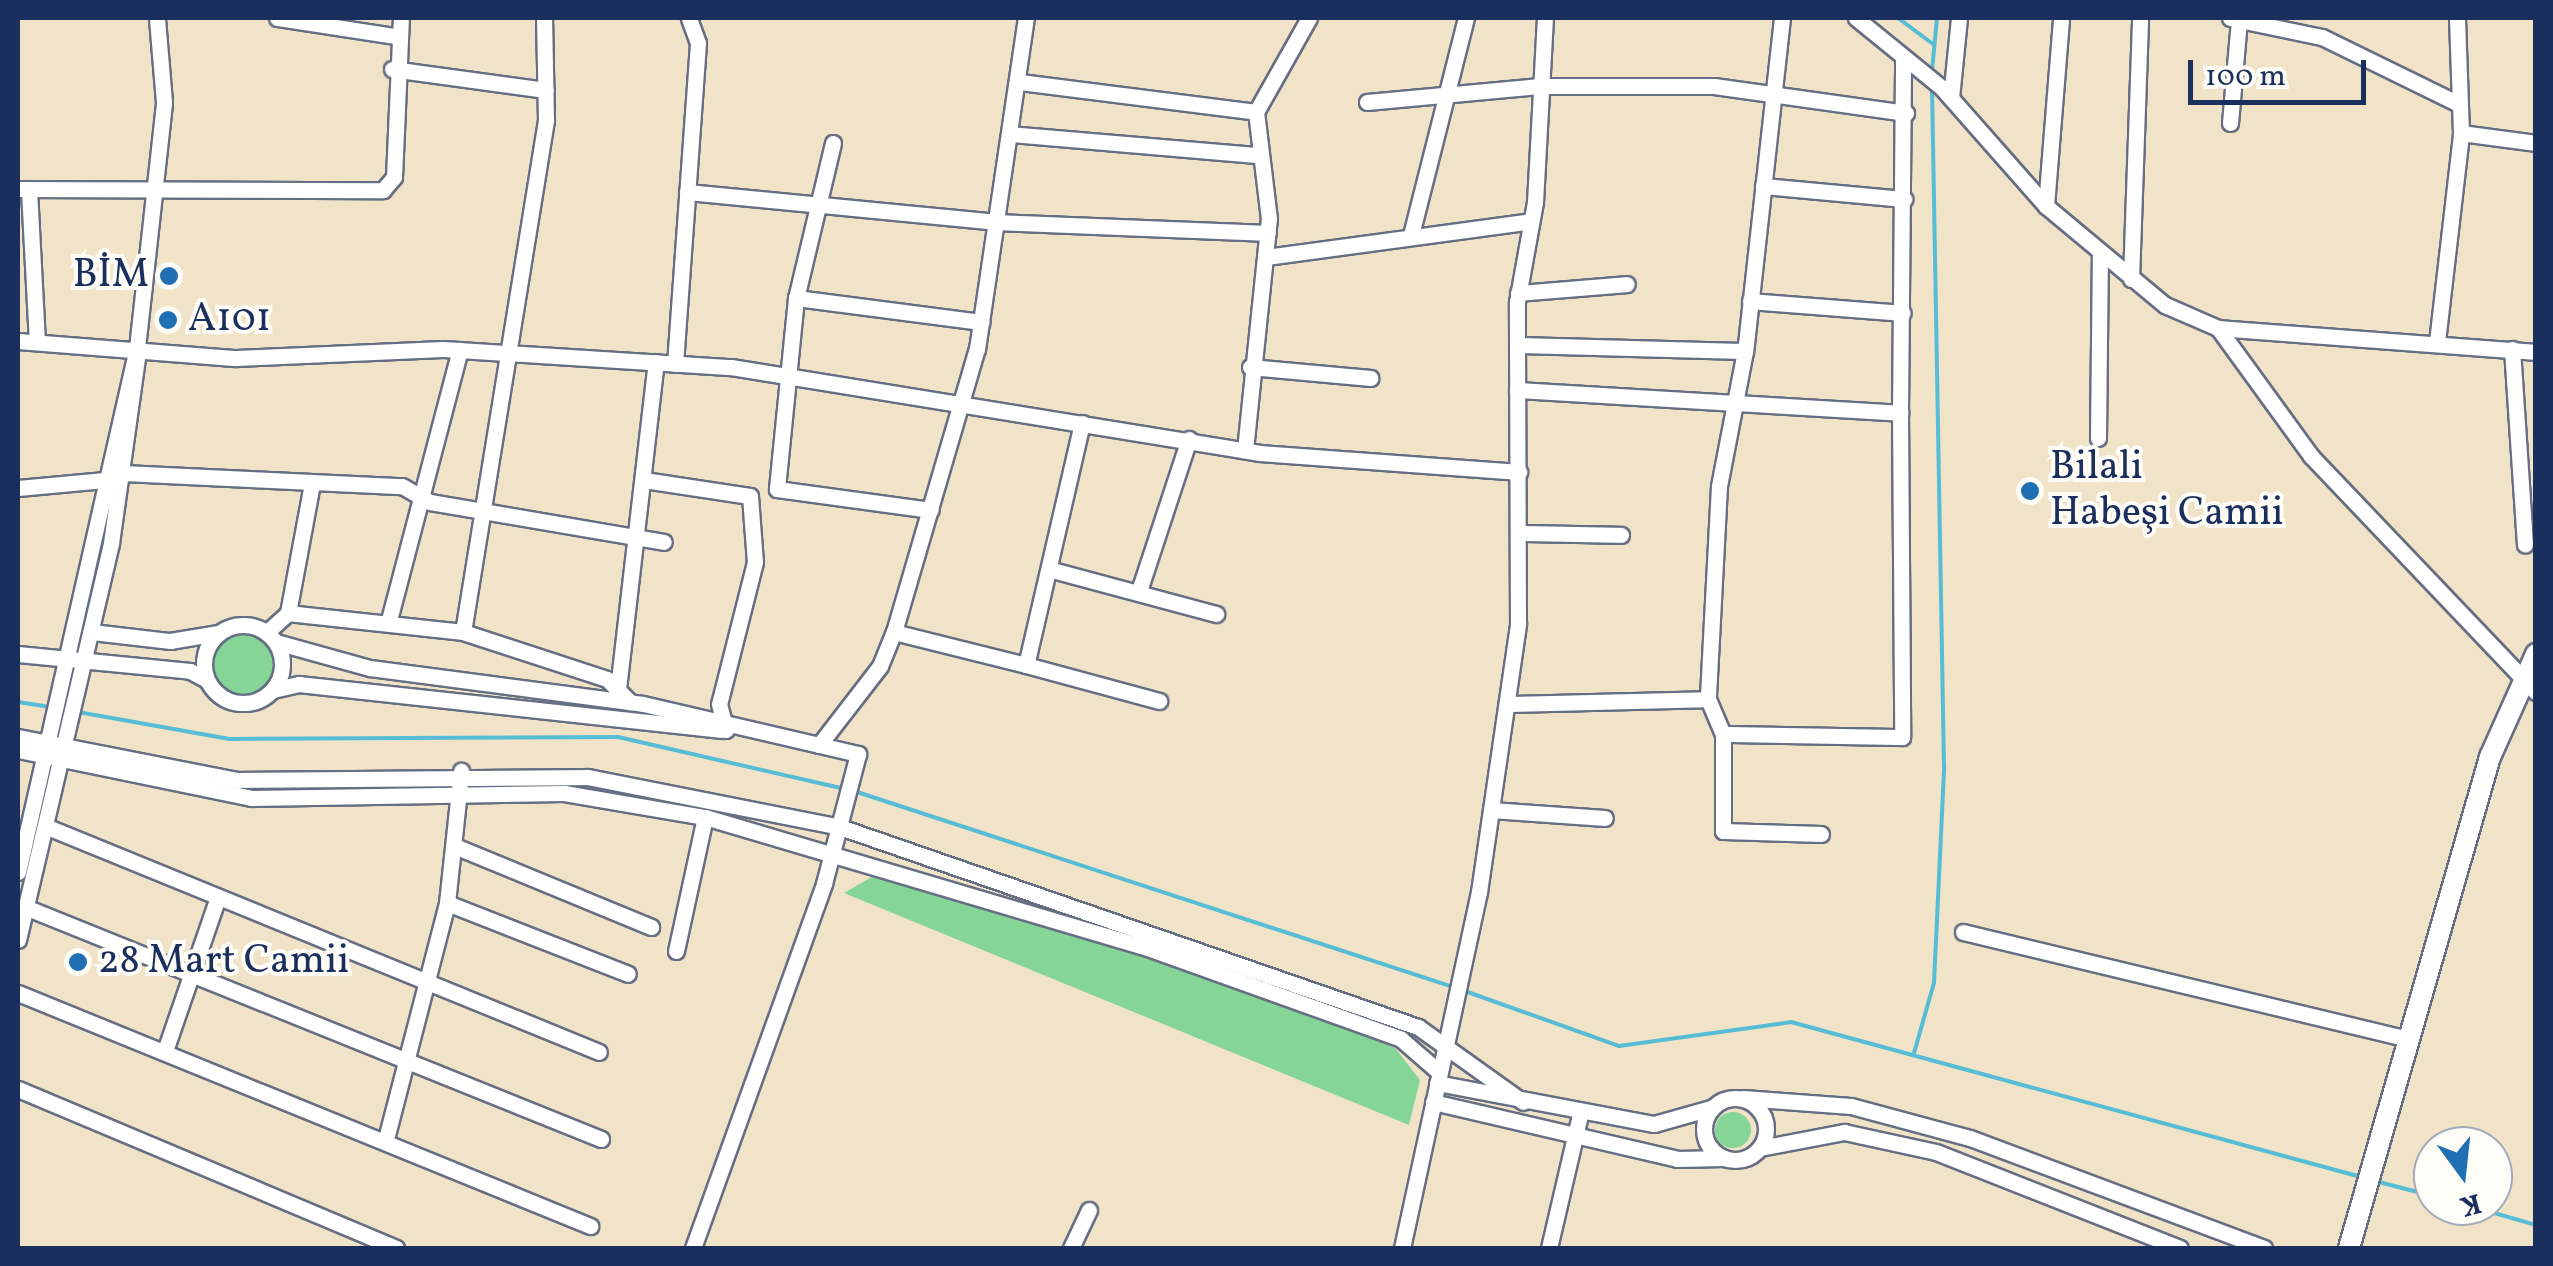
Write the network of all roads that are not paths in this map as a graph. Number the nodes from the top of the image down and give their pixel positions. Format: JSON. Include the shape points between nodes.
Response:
{"nodes":[{"id":1,"x":157,"y":18,"type":"edge"},
{"id":2,"x":278,"y":18,"type":"edge"},
{"id":3,"x":401,"y":18,"type":"edge"},
{"id":4,"x":544,"y":18,"type":"edge"},
{"id":5,"x":689,"y":18,"type":"edge"},
{"id":6,"x":1026,"y":18,"type":"edge"},
{"id":7,"x":1308,"y":18,"type":"edge"},
{"id":8,"x":1466,"y":18,"type":"edge"},
{"id":9,"x":1544,"y":18,"type":"edge"},
{"id":10,"x":1782,"y":18,"type":"edge"},
{"id":11,"x":1856,"y":18,"type":"edge"},
{"id":12,"x":1959,"y":18,"type":"edge"},
{"id":13,"x":2061,"y":18,"type":"edge"},
{"id":14,"x":2140,"y":18,"type":"edge"},
{"id":15,"x":2328,"y":18,"type":"edge"},
{"id":16,"x":2457,"y":18,"type":"edge"},
{"id":17,"x":2235,"y":19,"type":"edge"},
{"id":18,"x":395,"y":36,"type":"junction"},
{"id":19,"x":2322,"y":37,"type":"junction"},
{"id":20,"x":1903,"y":59,"type":"junction"},
{"id":21,"x":392,"y":68,"type":"junction"},
{"id":22,"x":1020,"y":82,"type":"junction"},
{"id":23,"x":1541,"y":86,"type":"junction"},
{"id":24,"x":546,"y":90,"type":"junction"},
{"id":25,"x":1442,"y":91,"type":"junction"},
{"id":26,"x":1772,"y":91,"type":"junction"},
{"id":27,"x":1946,"y":93,"type":"junction"},
{"id":28,"x":1367,"y":102,"type":"dead end"},
{"id":29,"x":2458,"y":104,"type":"junction"},
{"id":30,"x":1256,"y":112,"type":"junction"},
{"id":31,"x":1906,"y":113,"type":"junction"},
{"id":32,"x":2230,"y":123,"type":"dead end"},
{"id":33,"x":2461,"y":133,"type":"junction"},
{"id":34,"x":1010,"y":134,"type":"junction"},
{"id":35,"x":832,"y":143,"type":"dead end"},
{"id":36,"x":2536,"y":143,"type":"edge"},
{"id":37,"x":1257,"y":155,"type":"junction"},
{"id":38,"x":159,"y":186,"type":"junction"},
{"id":39,"x":1763,"y":186,"type":"junction"},
{"id":40,"x":23,"y":190,"type":"edge"},
{"id":41,"x":688,"y":192,"type":"junction"},
{"id":42,"x":1904,"y":199,"type":"junction"},
{"id":43,"x":816,"y":206,"type":"junction"},
{"id":44,"x":2046,"y":206,"type":"junction"},
{"id":45,"x":1531,"y":221,"type":"junction"},
{"id":46,"x":996,"y":222,"type":"junction"},
{"id":47,"x":1268,"y":233,"type":"junction"},
{"id":48,"x":1412,"y":235,"type":"junction"},
{"id":49,"x":2100,"y":254,"type":"junction"},
{"id":50,"x":1266,"y":257,"type":"junction"},
{"id":51,"x":2131,"y":279,"type":"junction"},
{"id":52,"x":1626,"y":284,"type":"dead end"},
{"id":53,"x":1518,"y":293,"type":"junction"},
{"id":54,"x":796,"y":298,"type":"junction"},
{"id":55,"x":1750,"y":301,"type":"junction"},
{"id":56,"x":1903,"y":313,"type":"junction"},
{"id":57,"x":981,"y":322,"type":"junction"},
{"id":58,"x":2218,"y":328,"type":"junction"},
{"id":59,"x":18,"y":341,"type":"edge"},
{"id":60,"x":37,"y":342,"type":"junction"},
{"id":61,"x":2437,"y":342,"type":"junction"},
{"id":62,"x":1517,"y":345,"type":"junction"},
{"id":63,"x":137,"y":348,"type":"junction"},
{"id":64,"x":2512,"y":349,"type":"junction"},
{"id":65,"x":460,"y":350,"type":"junction"},
{"id":66,"x":1745,"y":351,"type":"junction"},
{"id":67,"x":2536,"y":352,"type":"edge"},
{"id":68,"x":508,"y":353,"type":"junction"},
{"id":69,"x":656,"y":362,"type":"junction"},
{"id":70,"x":675,"y":364,"type":"junction"},
{"id":71,"x":1250,"y":368,"type":"junction"},
{"id":72,"x":790,"y":374,"type":"junction"},
{"id":73,"x":1370,"y":378,"type":"dead end"},
{"id":74,"x":1518,"y":390,"type":"junction"},
{"id":75,"x":958,"y":397,"type":"junction"},
{"id":76,"x":1738,"y":403,"type":"junction"},
{"id":77,"x":1900,"y":413,"type":"junction"},
{"id":78,"x":1082,"y":423,"type":"junction"},
{"id":79,"x":2098,"y":438,"type":"dead end"},
{"id":80,"x":1188,"y":439,"type":"junction"},
{"id":81,"x":1245,"y":450,"type":"junction"},
{"id":82,"x":1519,"y":472,"type":"junction"},
{"id":83,"x":123,"y":473,"type":"junction"},
{"id":84,"x":105,"y":480,"type":"junction"},
{"id":85,"x":644,"y":480,"type":"junction"},
{"id":86,"x":312,"y":483,"type":"junction"},
{"id":87,"x":18,"y":488,"type":"edge"},
{"id":88,"x":416,"y":494,"type":"junction"},
{"id":89,"x":930,"y":510,"type":"junction"},
{"id":90,"x":489,"y":513,"type":"junction"},
{"id":91,"x":1518,"y":533,"type":"junction"},
{"id":92,"x":1621,"y":535,"type":"dead end"},
{"id":93,"x":637,"y":538,"type":"junction"},
{"id":94,"x":664,"y":542,"type":"dead end"},
{"id":95,"x":2525,"y":545,"type":"dead end"},
{"id":96,"x":1052,"y":570,"type":"junction"},
{"id":97,"x":1139,"y":590,"type":"junction"},
{"id":98,"x":288,"y":613,"type":"junction"},
{"id":99,"x":1216,"y":614,"type":"dead end"},
{"id":100,"x":389,"y":620,"type":"junction"},
{"id":101,"x":92,"y":632,"type":"junction"},
{"id":102,"x":463,"y":632,"type":"junction"},
{"id":103,"x":894,"y":632,"type":"junction"},
{"id":104,"x":218,"y":634,"type":"junction"},
{"id":105,"x":271,"y":637,"type":"junction"},
{"id":106,"x":18,"y":654,"type":"edge"},
{"id":107,"x":2536,"y":654,"type":"edge"},
{"id":108,"x":1026,"y":665,"type":"junction"},
{"id":109,"x":77,"y":668,"type":"junction"},
{"id":110,"x":207,"y":680,"type":"junction"},
{"id":111,"x":2528,"y":685,"type":"edge"},
{"id":112,"x":272,"y":690,"type":"junction"},
{"id":113,"x":624,"y":695,"type":"junction"},
{"id":114,"x":1708,"y":700,"type":"junction"},
{"id":115,"x":1159,"y":702,"type":"dead end"},
{"id":116,"x":1507,"y":704,"type":"junction"},
{"id":117,"x":726,"y":730,"type":"junction"},
{"id":118,"x":1722,"y":734,"type":"junction"},
{"id":119,"x":18,"y":737,"type":"edge"},
{"id":120,"x":819,"y":745,"type":"junction"},
{"id":121,"x":18,"y":750,"type":"edge"},
{"id":122,"x":56,"y":750,"type":"junction"},
{"id":123,"x":462,"y":771,"type":"junction"},
{"id":124,"x":460,"y":795,"type":"junction"},
{"id":125,"x":1491,"y":810,"type":"junction"},
{"id":126,"x":706,"y":817,"type":"junction"},
{"id":127,"x":1605,"y":818,"type":"dead end"},
{"id":128,"x":45,"y":826,"type":"junction"},
{"id":129,"x":840,"y":827,"type":"junction"},
{"id":130,"x":1822,"y":834,"type":"dead end"},
{"id":131,"x":457,"y":848,"type":"junction"},
{"id":132,"x":834,"y":848,"type":"junction"},
{"id":133,"x":18,"y":872,"type":"edge"},
{"id":134,"x":218,"y":897,"type":"junction"},
{"id":135,"x":447,"y":903,"type":"junction"},
{"id":136,"x":25,"y":907,"type":"junction"},
{"id":137,"x":651,"y":927,"type":"dead end"},
{"id":138,"x":1963,"y":932,"type":"dead end"},
{"id":139,"x":18,"y":940,"type":"edge"},
{"id":140,"x":676,"y":952,"type":"dead end"},
{"id":141,"x":189,"y":971,"type":"junction"},
{"id":142,"x":628,"y":974,"type":"dead end"},
{"id":143,"x":430,"y":983,"type":"junction"},
{"id":144,"x":18,"y":993,"type":"edge"},
{"id":145,"x":2408,"y":1039,"type":"junction"},
{"id":146,"x":1444,"y":1046,"type":"junction"},
{"id":147,"x":166,"y":1048,"type":"junction"},
{"id":148,"x":599,"y":1052,"type":"dead end"},
{"id":149,"x":408,"y":1062,"type":"junction"},
{"id":150,"x":1438,"y":1077,"type":"junction"},
{"id":151,"x":18,"y":1089,"type":"edge"},
{"id":152,"x":1743,"y":1098,"type":"junction"},
{"id":153,"x":1432,"y":1102,"type":"junction"},
{"id":154,"x":1523,"y":1102,"type":"junction"},
{"id":155,"x":1711,"y":1108,"type":"junction"},
{"id":156,"x":1580,"y":1115,"type":"junction"},
{"id":157,"x":386,"y":1138,"type":"junction"},
{"id":158,"x":601,"y":1138,"type":"dead end"},
{"id":159,"x":1574,"y":1138,"type":"junction"},
{"id":160,"x":1760,"y":1148,"type":"junction"},
{"id":161,"x":1724,"y":1158,"type":"junction"},
{"id":162,"x":1088,"y":1210,"type":"dead end"},
{"id":163,"x":590,"y":1226,"type":"dead end"},
{"id":164,"x":2351,"y":1241,"type":"edge"},
{"id":165,"x":396,"y":1248,"type":"edge"},
{"id":166,"x":693,"y":1248,"type":"edge"},
{"id":167,"x":1071,"y":1248,"type":"edge"},
{"id":168,"x":1402,"y":1248,"type":"edge"},
{"id":169,"x":1549,"y":1248,"type":"edge"},
{"id":170,"x":2180,"y":1248,"type":"edge"},
{"id":171,"x":2264,"y":1248,"type":"edge"}],
"edges":[{"from":1,"to":38,"type":"street"},
{"from":2,"to":18,"type":"street"},
{"from":3,"to":18,"type":"street"},
{"from":4,"to":24,"type":"street"},
{"from":5,"to":41,"type":"street","via":[[698,43]]},
{"from":6,"to":22,"type":"street"},
{"from":7,"to":30,"type":"street"},
{"from":8,"to":25,"type":"street"},
{"from":9,"to":23,"type":"street"},
{"from":10,"to":26,"type":"street"},
{"from":11,"to":20,"type":"street"},
{"from":12,"to":27,"type":"street"},
{"from":13,"to":44,"type":"street"},
{"from":14,"to":51,"type":"street"},
{"from":15,"to":19,"type":"street"},
{"from":16,"to":29,"type":"street"},
{"from":17,"to":19,"type":"street"},
{"from":17,"to":32,"type":"street"},
{"from":18,"to":21,"type":"street"},
{"from":19,"to":29,"type":"street"},
{"from":20,"to":27,"type":"street"},
{"from":20,"to":31,"type":"street"},
{"from":21,"to":24,"type":"street"},
{"from":21,"to":38,"type":"street","via":[[394,178],[383,190]]},
{"from":22,"to":30,"type":"street"},
{"from":22,"to":34,"type":"street"},
{"from":23,"to":25,"type":"street"},
{"from":23,"to":26,"type":"street"},
{"from":23,"to":45,"type":"street"},
{"from":24,"to":68,"type":"street"},
{"from":25,"to":28,"type":"street"},
{"from":25,"to":48,"type":"street"},
{"from":26,"to":31,"type":"street"},
{"from":26,"to":39,"type":"street"},
{"from":27,"to":44,"type":"street"},
{"from":29,"to":33,"type":"street"},
{"from":30,"to":37,"type":"street"},
{"from":31,"to":42,"type":"street"},
{"from":33,"to":36,"type":"street"},
{"from":33,"to":61,"type":"street"},
{"from":34,"to":37,"type":"street"},
{"from":34,"to":46,"type":"street"},
{"from":35,"to":43,"type":"street"},
{"from":37,"to":47,"type":"street"},
{"from":38,"to":40,"type":"street"},
{"from":38,"to":63,"type":"street"},
{"from":39,"to":42,"type":"street"},
{"from":39,"to":55,"type":"street"},
{"from":40,"to":60,"type":"street"},
{"from":41,"to":43,"type":"street"},
{"from":41,"to":70,"type":"street"},
{"from":42,"to":56,"type":"street"},
{"from":43,"to":46,"type":"street"},
{"from":43,"to":54,"type":"street"},
{"from":44,"to":49,"type":"street"},
{"from":45,"to":48,"type":"street"},
{"from":45,"to":53,"type":"street"},
{"from":46,"to":47,"type":"street"},
{"from":46,"to":57,"type":"street"},
{"from":47,"to":50,"type":"street"},
{"from":48,"to":50,"type":"street"},
{"from":49,"to":51,"type":"street"},
{"from":49,"to":79,"type":"street"},
{"from":50,"to":71,"type":"street"},
{"from":51,"to":58,"type":"street"},
{"from":52,"to":53,"type":"street"},
{"from":53,"to":62,"type":"street"},
{"from":54,"to":57,"type":"street"},
{"from":54,"to":72,"type":"street"},
{"from":55,"to":56,"type":"street"},
{"from":55,"to":66,"type":"street"},
{"from":56,"to":77,"type":"street"},
{"from":57,"to":75,"type":"street"},
{"from":58,"to":61,"type":"street"},
{"from":58,"to":111,"type":"street","via":[[2311,456]]},
{"from":59,"to":60,"type":"street"},
{"from":60,"to":63,"type":"street"},
{"from":61,"to":64,"type":"street"},
{"from":62,"to":66,"type":"street"},
{"from":62,"to":74,"type":"street"},
{"from":63,"to":65,"type":"street","via":[[339,360]]},
{"from":63,"to":83,"type":"street"},
{"from":63,"to":84,"type":"street"},
{"from":64,"to":67,"type":"street"},
{"from":64,"to":95,"type":"street"},
{"from":65,"to":68,"type":"street"},
{"from":65,"to":88,"type":"street"},
{"from":66,"to":76,"type":"street"},
{"from":68,"to":69,"type":"street"},
{"from":68,"to":90,"type":"street"},
{"from":69,"to":70,"type":"street"},
{"from":69,"to":85,"type":"street"},
{"from":70,"to":72,"type":"street"},
{"from":71,"to":73,"type":"street"},
{"from":71,"to":81,"type":"street"},
{"from":72,"to":75,"type":"street"},
{"from":72,"to":89,"type":"street","via":[[777,489]]},
{"from":74,"to":76,"type":"street"},
{"from":74,"to":82,"type":"street"},
{"from":75,"to":78,"type":"street"},
{"from":75,"to":89,"type":"street"},
{"from":76,"to":77,"type":"street"},
{"from":76,"to":114,"type":"street","via":[[1719,486]]},
{"from":77,"to":118,"type":"street","via":[[1902,738]]},
{"from":78,"to":80,"type":"street"},
{"from":78,"to":96,"type":"street"},
{"from":80,"to":81,"type":"street"},
{"from":80,"to":97,"type":"street"},
{"from":81,"to":82,"type":"street"},
{"from":82,"to":91,"type":"street"},
{"from":83,"to":86,"type":"street"},
{"from":83,"to":101,"type":"street"},
{"from":84,"to":87,"type":"street"},
{"from":84,"to":109,"type":"street"},
{"from":85,"to":93,"type":"street"},
{"from":85,"to":117,"type":"street","via":[[750,496],[755,562],[719,704]]},
{"from":86,"to":88,"type":"street"},
{"from":86,"to":98,"type":"street"},
{"from":88,"to":90,"type":"street"},
{"from":88,"to":100,"type":"street"},
{"from":89,"to":103,"type":"street"},
{"from":90,"to":93,"type":"street"},
{"from":90,"to":102,"type":"street"},
{"from":91,"to":92,"type":"street"},
{"from":91,"to":116,"type":"street"},
{"from":93,"to":94,"type":"street"},
{"from":93,"to":113,"type":"street"},
{"from":96,"to":97,"type":"street"},
{"from":96,"to":108,"type":"street"},
{"from":97,"to":99,"type":"street"},
{"from":98,"to":100,"type":"street"},
{"from":98,"to":105,"type":"street"},
{"from":100,"to":102,"type":"street"},
{"from":101,"to":104,"type":"street","via":[[170,641]]},
{"from":101,"to":109,"type":"street"},
{"from":102,"to":113,"type":"street"},
{"from":103,"to":108,"type":"street"},
{"from":103,"to":120,"type":"street","via":[[880,666]]},
{"from":104,"to":105,"type":"street","via":[[242,624]]},
{"from":104,"to":110,"type":"street","via":[[205,655]]},
{"from":105,"to":112,"type":"street","via":[[282,666]]},
{"from":105,"to":113,"type":"street","via":[[370,668]]},
{"from":106,"to":109,"type":"street"},
{"from":107,"to":111,"type":"main road"},
{"from":108,"to":115,"type":"street"},
{"from":109,"to":110,"type":"street"},
{"from":109,"to":122,"type":"street"},
{"from":110,"to":112,"type":"street","via":[[237,702]]},
{"from":111,"to":145,"type":"main road"},
{"from":112,"to":117,"type":"street","via":[[299,684]]},
{"from":113,"to":117,"type":"street"},
{"from":114,"to":116,"type":"street"},
{"from":114,"to":118,"type":"street"},
{"from":116,"to":125,"type":"street"},
{"from":117,"to":120,"type":"street"},
{"from":118,"to":130,"type":"street","via":[[1723,831]]},
{"from":119,"to":122,"type":"street"},
{"from":120,"to":129,"type":"street","via":[[858,754]]},
{"from":121,"to":122,"type":"street"},
{"from":122,"to":123,"type":"street","via":[[238,780]]},
{"from":122,"to":124,"type":"street","via":[[252,798]]},
{"from":122,"to":128,"type":"street"},
{"from":122,"to":133,"type":"street"},
{"from":123,"to":124,"type":"street"},
{"from":123,"to":129,"type":"street","via":[[638,784]]},
{"from":124,"to":126,"type":"street","via":[[564,792]]},
{"from":124,"to":131,"type":"street"},
{"from":125,"to":127,"type":"street"},
{"from":125,"to":146,"type":"street","via":[[1464,972]]},
{"from":126,"to":132,"type":"street"},
{"from":126,"to":140,"type":"street"},
{"from":128,"to":134,"type":"street"},
{"from":128,"to":136,"type":"street"},
{"from":129,"to":132,"type":"street"},
{"from":129,"to":146,"type":"street","via":[[1146,927],[1418,1026]]},
{"from":131,"to":135,"type":"street"},
{"from":131,"to":137,"type":"street"},
{"from":132,"to":150,"type":"street","via":[[1401,1039]]},
{"from":132,"to":166,"type":"street"},
{"from":134,"to":141,"type":"street"},
{"from":134,"to":143,"type":"street"},
{"from":135,"to":142,"type":"street"},
{"from":135,"to":143,"type":"street"},
{"from":136,"to":139,"type":"street"},
{"from":136,"to":141,"type":"street"},
{"from":138,"to":145,"type":"street"},
{"from":141,"to":147,"type":"street"},
{"from":141,"to":149,"type":"street"},
{"from":143,"to":148,"type":"street"},
{"from":143,"to":149,"type":"street"},
{"from":144,"to":147,"type":"street"},
{"from":145,"to":164,"type":"main road"},
{"from":146,"to":150,"type":"street"},
{"from":146,"to":154,"type":"street"},
{"from":147,"to":157,"type":"street"},
{"from":149,"to":157,"type":"street"},
{"from":149,"to":158,"type":"street"},
{"from":150,"to":153,"type":"street"},
{"from":150,"to":154,"type":"street"},
{"from":151,"to":165,"type":"street"},
{"from":152,"to":155,"type":"street"},
{"from":152,"to":160,"type":"street","via":[[1764,1116]]},
{"from":152,"to":171,"type":"street","via":[[1851,1106],[1970,1138]]},
{"from":153,"to":159,"type":"street"},
{"from":153,"to":168,"type":"street"},
{"from":154,"to":156,"type":"street"},
{"from":155,"to":156,"type":"street","via":[[1654,1124]]},
{"from":155,"to":161,"type":"street","via":[[1703,1132]]},
{"from":156,"to":159,"type":"street"},
{"from":157,"to":163,"type":"street"},
{"from":159,"to":161,"type":"street"},
{"from":159,"to":169,"type":"street"},
{"from":160,"to":161,"type":"street"},
{"from":160,"to":170,"type":"street","via":[[1844,1132],[1936,1152]]},
{"from":162,"to":167,"type":"street"}]}
